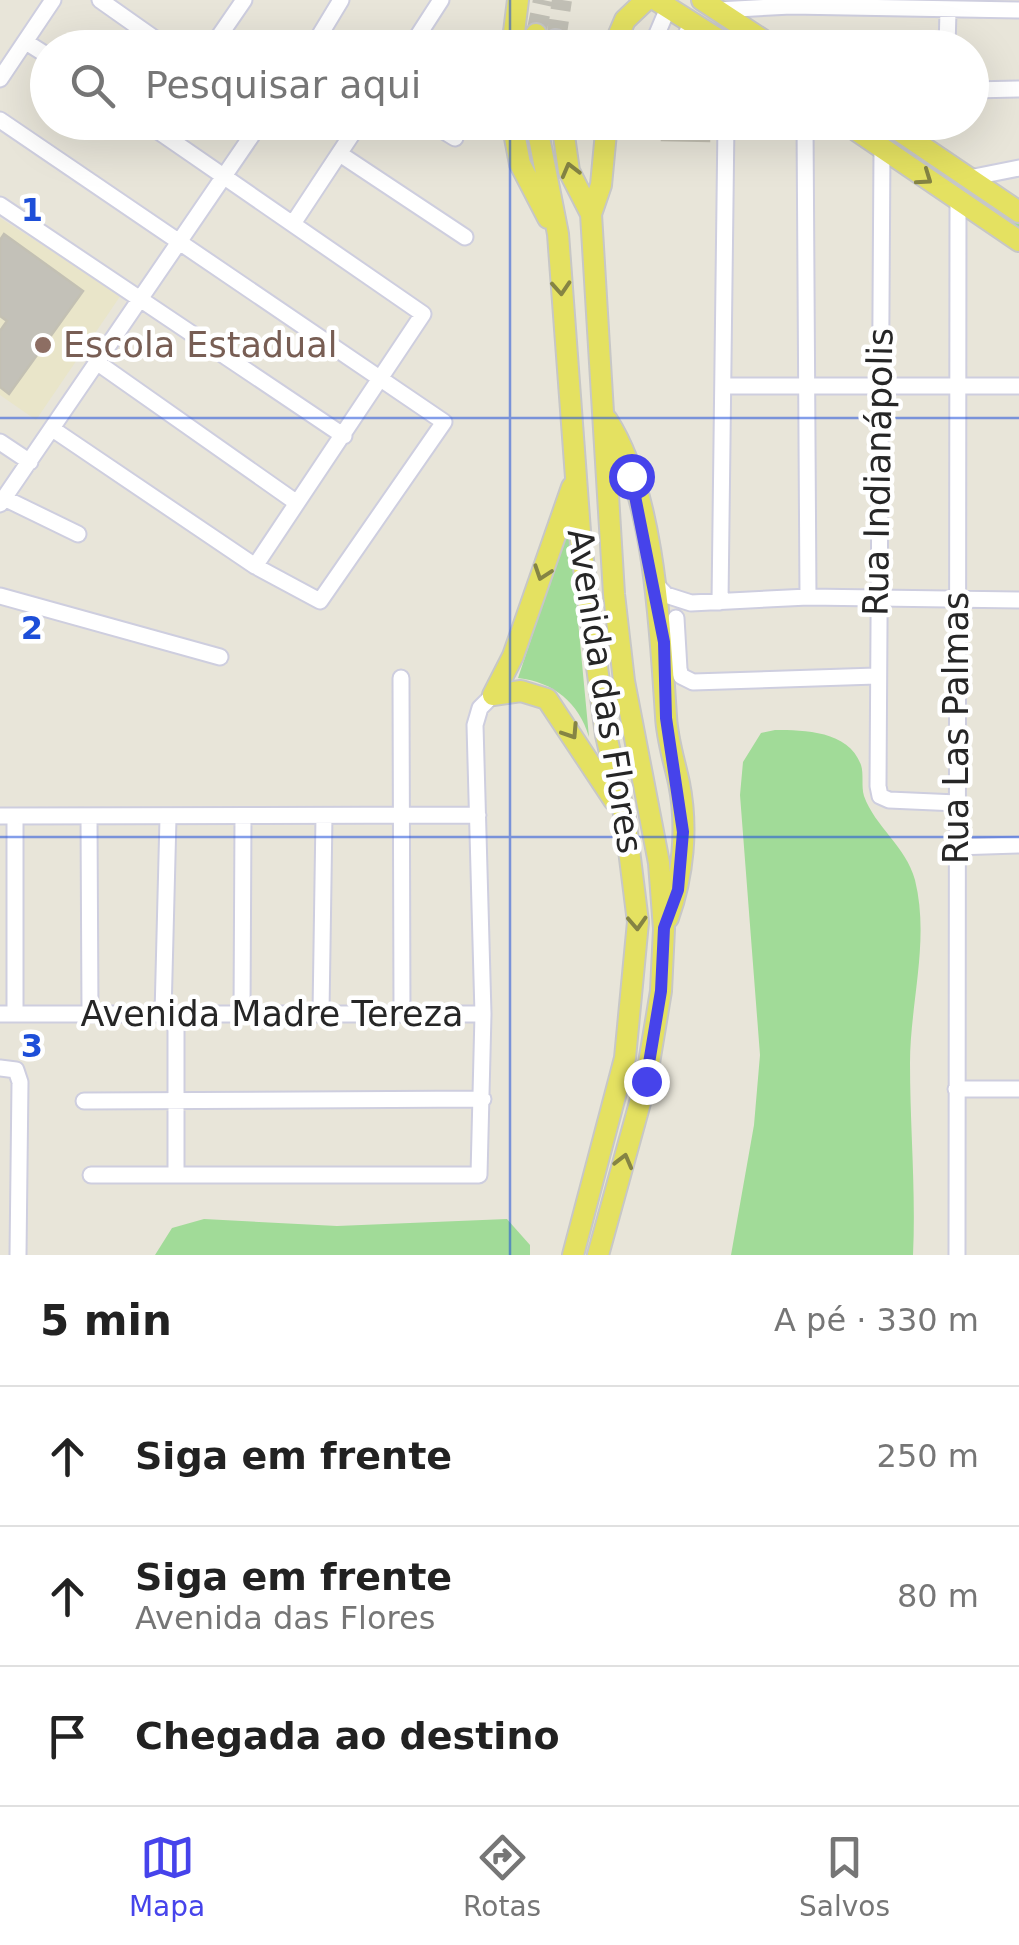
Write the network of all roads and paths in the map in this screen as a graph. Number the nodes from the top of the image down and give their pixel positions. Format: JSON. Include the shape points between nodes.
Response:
{"nodes":[{"id":1,"x":53,"y":0,"type":"edge"},
{"id":2,"x":100,"y":0,"type":"edge"},
{"id":3,"x":342,"y":0,"type":"edge"},
{"id":4,"x":441,"y":0,"type":"edge"},
{"id":5,"x":518,"y":0,"type":"edge"},
{"id":6,"x":646,"y":0,"type":"edge"},
{"id":7,"x":239,"y":2,"type":"edge"},
{"id":8,"x":662,"y":4,"type":"edge"},
{"id":9,"x":710,"y":5,"type":"edge"},
{"id":10,"x":948,"y":10,"type":"junction"},
{"id":11,"x":1019,"y":10,"type":"edge"},
{"id":12,"x":691,"y":22,"type":"junction"},
{"id":13,"x":34,"y":30,"type":"edge"},
{"id":14,"x":142,"y":30,"type":"edge"},
{"id":15,"x":222,"y":30,"type":"edge"},
{"id":16,"x":323,"y":30,"type":"edge"},
{"id":17,"x":422,"y":30,"type":"edge"},
{"id":18,"x":514,"y":30,"type":"edge"},
{"id":19,"x":620,"y":30,"type":"edge"},
{"id":20,"x":656,"y":30,"type":"edge"},
{"id":21,"x":688,"y":30,"type":"edge"},
{"id":22,"x":704,"y":30,"type":"edge"},
{"id":23,"x":748,"y":30,"type":"edge"},
{"id":24,"x":947,"y":30,"type":"edge"},
{"id":25,"x":30,"y":36,"type":"edge"},
{"id":26,"x":26,"y":42,"type":"junction"},
{"id":27,"x":30,"y":45,"type":"edge"},
{"id":28,"x":0,"y":80,"type":"edge"},
{"id":29,"x":989,"y":90,"type":"edge"},
{"id":30,"x":1019,"y":90,"type":"edge"},
{"id":31,"x":0,"y":120,"type":"edge"},
{"id":32,"x":175,"y":140,"type":"edge"},
{"id":33,"x":249,"y":140,"type":"edge"},
{"id":34,"x":349,"y":140,"type":"edge"},
{"id":35,"x":517,"y":140,"type":"edge"},
{"id":36,"x":540,"y":140,"type":"edge"},
{"id":37,"x":565,"y":140,"type":"edge"},
{"id":38,"x":605,"y":140,"type":"edge"},
{"id":39,"x":726,"y":140,"type":"edge"},
{"id":40,"x":805,"y":140,"type":"edge"},
{"id":41,"x":870,"y":140,"type":"edge"},
{"id":42,"x":913,"y":140,"type":"edge"},
{"id":43,"x":882,"y":148,"type":"junction"},
{"id":44,"x":340,"y":154,"type":"junction"},
{"id":45,"x":1019,"y":168,"type":"edge"},
{"id":46,"x":224,"y":176,"type":"junction"},
{"id":47,"x":969,"y":178,"type":"junction"},
{"id":48,"x":958,"y":200,"type":"junction"},
{"id":49,"x":0,"y":204,"type":"edge"},
{"id":50,"x":1019,"y":212,"type":"edge"},
{"id":51,"x":591,"y":214,"type":"junction"},
{"id":52,"x":294,"y":222,"type":"junction"},
{"id":53,"x":558,"y":234,"type":"junction"},
{"id":54,"x":465,"y":237,"type":"dead end"},
{"id":55,"x":1019,"y":241,"type":"edge"},
{"id":56,"x":182,"y":242,"type":"junction"},
{"id":57,"x":140,"y":301,"type":"junction"},
{"id":58,"x":98,"y":363,"type":"junction"},
{"id":59,"x":384,"y":378,"type":"junction"},
{"id":60,"x":723,"y":386,"type":"junction"},
{"id":61,"x":804,"y":386,"type":"junction"},
{"id":62,"x":955,"y":386,"type":"junction"},
{"id":63,"x":1019,"y":386,"type":"edge"},
{"id":64,"x":879,"y":387,"type":"junction"},
{"id":65,"x":606,"y":418,"type":"junction"},
{"id":66,"x":54,"y":430,"type":"junction"},
{"id":67,"x":344,"y":436,"type":"junction"},
{"id":68,"x":0,"y":442,"type":"edge"},
{"id":69,"x":30,"y":462,"type":"junction"},
{"id":70,"x":574,"y":480,"type":"junction"},
{"id":71,"x":2,"y":501,"type":"edge"},
{"id":72,"x":297,"y":503,"type":"junction"},
{"id":73,"x":78,"y":534,"type":"dead end"},
{"id":74,"x":255,"y":566,"type":"junction"},
{"id":75,"x":654,"y":582,"type":"junction"},
{"id":76,"x":0,"y":596,"type":"edge"},
{"id":77,"x":808,"y":598,"type":"junction"},
{"id":78,"x":878,"y":598,"type":"junction"},
{"id":79,"x":956,"y":599,"type":"junction"},
{"id":80,"x":1019,"y":600,"type":"edge"},
{"id":81,"x":720,"y":602,"type":"junction"},
{"id":82,"x":691,"y":603,"type":"junction"},
{"id":83,"x":676,"y":618,"type":"junction"},
{"id":84,"x":664,"y":642,"type":"junction"},
{"id":85,"x":220,"y":657,"type":"dead end"},
{"id":86,"x":876,"y":676,"type":"junction"},
{"id":87,"x":401,"y":678,"type":"dead end"},
{"id":88,"x":493,"y":695,"type":"junction"},
{"id":89,"x":957,"y":803,"type":"junction"},
{"id":90,"x":398,"y":815,"type":"junction"},
{"id":91,"x":478,"y":815,"type":"junction"},
{"id":92,"x":8,"y":816,"type":"edge"},
{"id":93,"x":243,"y":816,"type":"junction"},
{"id":94,"x":324,"y":816,"type":"junction"},
{"id":95,"x":89,"y":818,"type":"junction"},
{"id":96,"x":168,"y":818,"type":"junction"},
{"id":97,"x":625,"y":818,"type":"junction"},
{"id":98,"x":1019,"y":846,"type":"edge"},
{"id":99,"x":955,"y":847,"type":"junction"},
{"id":100,"x":664,"y":928,"type":"junction"},
{"id":101,"x":321,"y":1012,"type":"junction"},
{"id":102,"x":402,"y":1013,"type":"junction"},
{"id":103,"x":8,"y":1014,"type":"edge"},
{"id":104,"x":90,"y":1014,"type":"junction"},
{"id":105,"x":170,"y":1014,"type":"junction"},
{"id":106,"x":242,"y":1014,"type":"junction"},
{"id":107,"x":483,"y":1014,"type":"junction"},
{"id":108,"x":8,"y":1069,"type":"edge"},
{"id":109,"x":956,"y":1089,"type":"junction"},
{"id":110,"x":1019,"y":1090,"type":"edge"},
{"id":111,"x":483,"y":1099,"type":"junction"},
{"id":112,"x":178,"y":1101,"type":"junction"},
{"id":113,"x":84,"y":1102,"type":"dead end"},
{"id":114,"x":176,"y":1174,"type":"junction"},
{"id":115,"x":91,"y":1175,"type":"dead end"},
{"id":116,"x":18,"y":1255,"type":"edge"},
{"id":117,"x":573,"y":1255,"type":"edge"},
{"id":118,"x":598,"y":1255,"type":"edge"},
{"id":119,"x":956,"y":1255,"type":"edge"}],
"edges":[{"from":1,"to":13,"type":"street"},
{"from":2,"to":14,"type":"street"},
{"from":3,"to":16,"type":"street"},
{"from":4,"to":17,"type":"street"},
{"from":5,"to":18,"type":"main road"},
{"from":6,"to":19,"type":"main road"},
{"from":7,"to":15,"type":"street"},
{"from":8,"to":12,"type":"main road"},
{"from":8,"to":20,"type":"street"},
{"from":9,"to":10,"type":"street"},
{"from":9,"to":23,"type":"main road"},
{"from":10,"to":11,"type":"street"},
{"from":10,"to":24,"type":"street"},
{"from":12,"to":21,"type":"street"},
{"from":12,"to":22,"type":"main road"},
{"from":25,"to":26,"type":"street"},
{"from":26,"to":27,"type":"street"},
{"from":26,"to":28,"type":"street"},
{"from":29,"to":30,"type":"street"},
{"from":31,"to":56,"type":"street"},
{"from":32,"to":46,"type":"street"},
{"from":33,"to":46,"type":"street"},
{"from":34,"to":44,"type":"street"},
{"from":35,"to":53,"type":"main road","via":[[529,188]]},
{"from":36,"to":53,"type":"main road","name":"Avenida das Flores"},
{"from":51,"to":37,"type":"main road","name":"Avenida das Flores","one_way":true,"via":[[569,171]]},
{"from":38,"to":51,"type":"main road"},
{"from":39,"to":60,"type":"street"},
{"from":40,"to":61,"type":"street"},
{"from":41,"to":43,"type":"main road"},
{"from":42,"to":47,"type":"main road"},
{"from":43,"to":48,"type":"main road","one_way":true},
{"from":43,"to":64,"type":"street","name":"Rua Indianápolis"},
{"from":44,"to":52,"type":"street"},
{"from":44,"to":54,"type":"street"},
{"from":45,"to":47,"type":"street"},
{"from":46,"to":52,"type":"street"},
{"from":46,"to":56,"type":"street"},
{"from":47,"to":50,"type":"main road"},
{"from":48,"to":55,"type":"main road"},
{"from":48,"to":62,"type":"street","name":"Rua Las Palmas"},
{"from":49,"to":57,"type":"street"},
{"from":51,"to":65,"type":"main road","name":"Avenida das Flores"},
{"from":52,"to":59,"type":"street","via":[[424,314]]},
{"from":53,"to":70,"type":"main road","name":"Avenida das Flores","one_way":true},
{"from":56,"to":57,"type":"street"},
{"from":56,"to":59,"type":"street"},
{"from":57,"to":58,"type":"street"},
{"from":57,"to":67,"type":"street"},
{"from":58,"to":66,"type":"street"},
{"from":58,"to":72,"type":"street"},
{"from":59,"to":67,"type":"street"},
{"from":59,"to":74,"type":"street","via":[[444,422],[320,601]]},
{"from":60,"to":61,"type":"street"},
{"from":60,"to":81,"type":"street"},
{"from":61,"to":64,"type":"street"},
{"from":61,"to":77,"type":"street"},
{"from":62,"to":63,"type":"street"},
{"from":62,"to":64,"type":"street"},
{"from":62,"to":79,"type":"street","name":"Rua Las Palmas"},
{"from":64,"to":78,"type":"street","name":"Rua Indianápolis"},
{"from":65,"to":75,"type":"main road","via":[[631,476]]},
{"from":65,"to":100,"type":"main road","name":"Avenida das Flores","via":[[620,646]]},
{"from":66,"to":69,"type":"street"},
{"from":66,"to":74,"type":"street"},
{"from":67,"to":72,"type":"street"},
{"from":68,"to":69,"type":"street"},
{"from":69,"to":71,"type":"street"},
{"from":70,"to":88,"type":"main road","one_way":true},
{"from":70,"to":97,"type":"main road","name":"Avenida das Flores","via":[[606,735]]},
{"from":71,"to":73,"type":"street"},
{"from":72,"to":74,"type":"street"},
{"from":75,"to":82,"type":"street","via":[[666,596]]},
{"from":75,"to":84,"type":"main road"},
{"from":76,"to":85,"type":"street"},
{"from":77,"to":78,"type":"street"},
{"from":77,"to":81,"type":"street"},
{"from":78,"to":79,"type":"street"},
{"from":78,"to":86,"type":"street","name":"Rua Indianápolis"},
{"from":79,"to":80,"type":"street"},
{"from":79,"to":89,"type":"street","name":"Rua Las Palmas"},
{"from":81,"to":82,"type":"street"},
{"from":82,"to":83,"type":"street"},
{"from":83,"to":84,"type":"street"},
{"from":83,"to":86,"type":"street","via":[[679,669],[693,682]]},
{"from":84,"to":100,"type":"main road","via":[[666,718],[683,832],[678,890]]},
{"from":86,"to":89,"type":"street","name":"Rua Indianápolis","via":[[880,796]]},
{"from":87,"to":90,"type":"street"},
{"from":88,"to":91,"type":"street","via":[[476,719]]},
{"from":88,"to":97,"type":"main road","one_way":true,"via":[[521,691],[547,699]]},
{"from":89,"to":99,"type":"street","name":"Rua Las Palmas"},
{"from":90,"to":91,"type":"street"},
{"from":90,"to":94,"type":"street"},
{"from":90,"to":102,"type":"street"},
{"from":91,"to":107,"type":"street"},
{"from":92,"to":95,"type":"street"},
{"from":92,"to":103,"type":"street"},
{"from":93,"to":94,"type":"street"},
{"from":93,"to":96,"type":"street"},
{"from":93,"to":106,"type":"street"},
{"from":94,"to":101,"type":"street"},
{"from":95,"to":96,"type":"street"},
{"from":95,"to":104,"type":"street"},
{"from":96,"to":105,"type":"street"},
{"from":97,"to":117,"type":"main road","name":"Avenida das Flores","one_way":true,"via":[[638,922],[635,988],[614,1107]]},
{"from":98,"to":99,"type":"street"},
{"from":99,"to":109,"type":"street","name":"Rua Las Palmas"},
{"from":118,"to":100,"type":"main road","name":"Avenida das Flores","one_way":true,"via":[[646,1081]]},
{"from":101,"to":102,"type":"street","name":"Avenida Madre Tereza"},
{"from":101,"to":106,"type":"street","name":"Avenida Madre Tereza"},
{"from":102,"to":107,"type":"street","name":"Avenida Madre Tereza"},
{"from":103,"to":104,"type":"street","name":"Avenida Madre Tereza"},
{"from":104,"to":105,"type":"street","name":"Avenida Madre Tereza"},
{"from":105,"to":106,"type":"street","name":"Avenida Madre Tereza"},
{"from":105,"to":112,"type":"street"},
{"from":107,"to":111,"type":"street"},
{"from":108,"to":116,"type":"street","via":[[20,1082]]},
{"from":109,"to":110,"type":"street"},
{"from":109,"to":119,"type":"street","name":"Rua Las Palmas"},
{"from":111,"to":112,"type":"street"},
{"from":111,"to":114,"type":"street","via":[[480,1174]]},
{"from":112,"to":113,"type":"street"},
{"from":112,"to":114,"type":"street"},
{"from":114,"to":115,"type":"street"}]}
